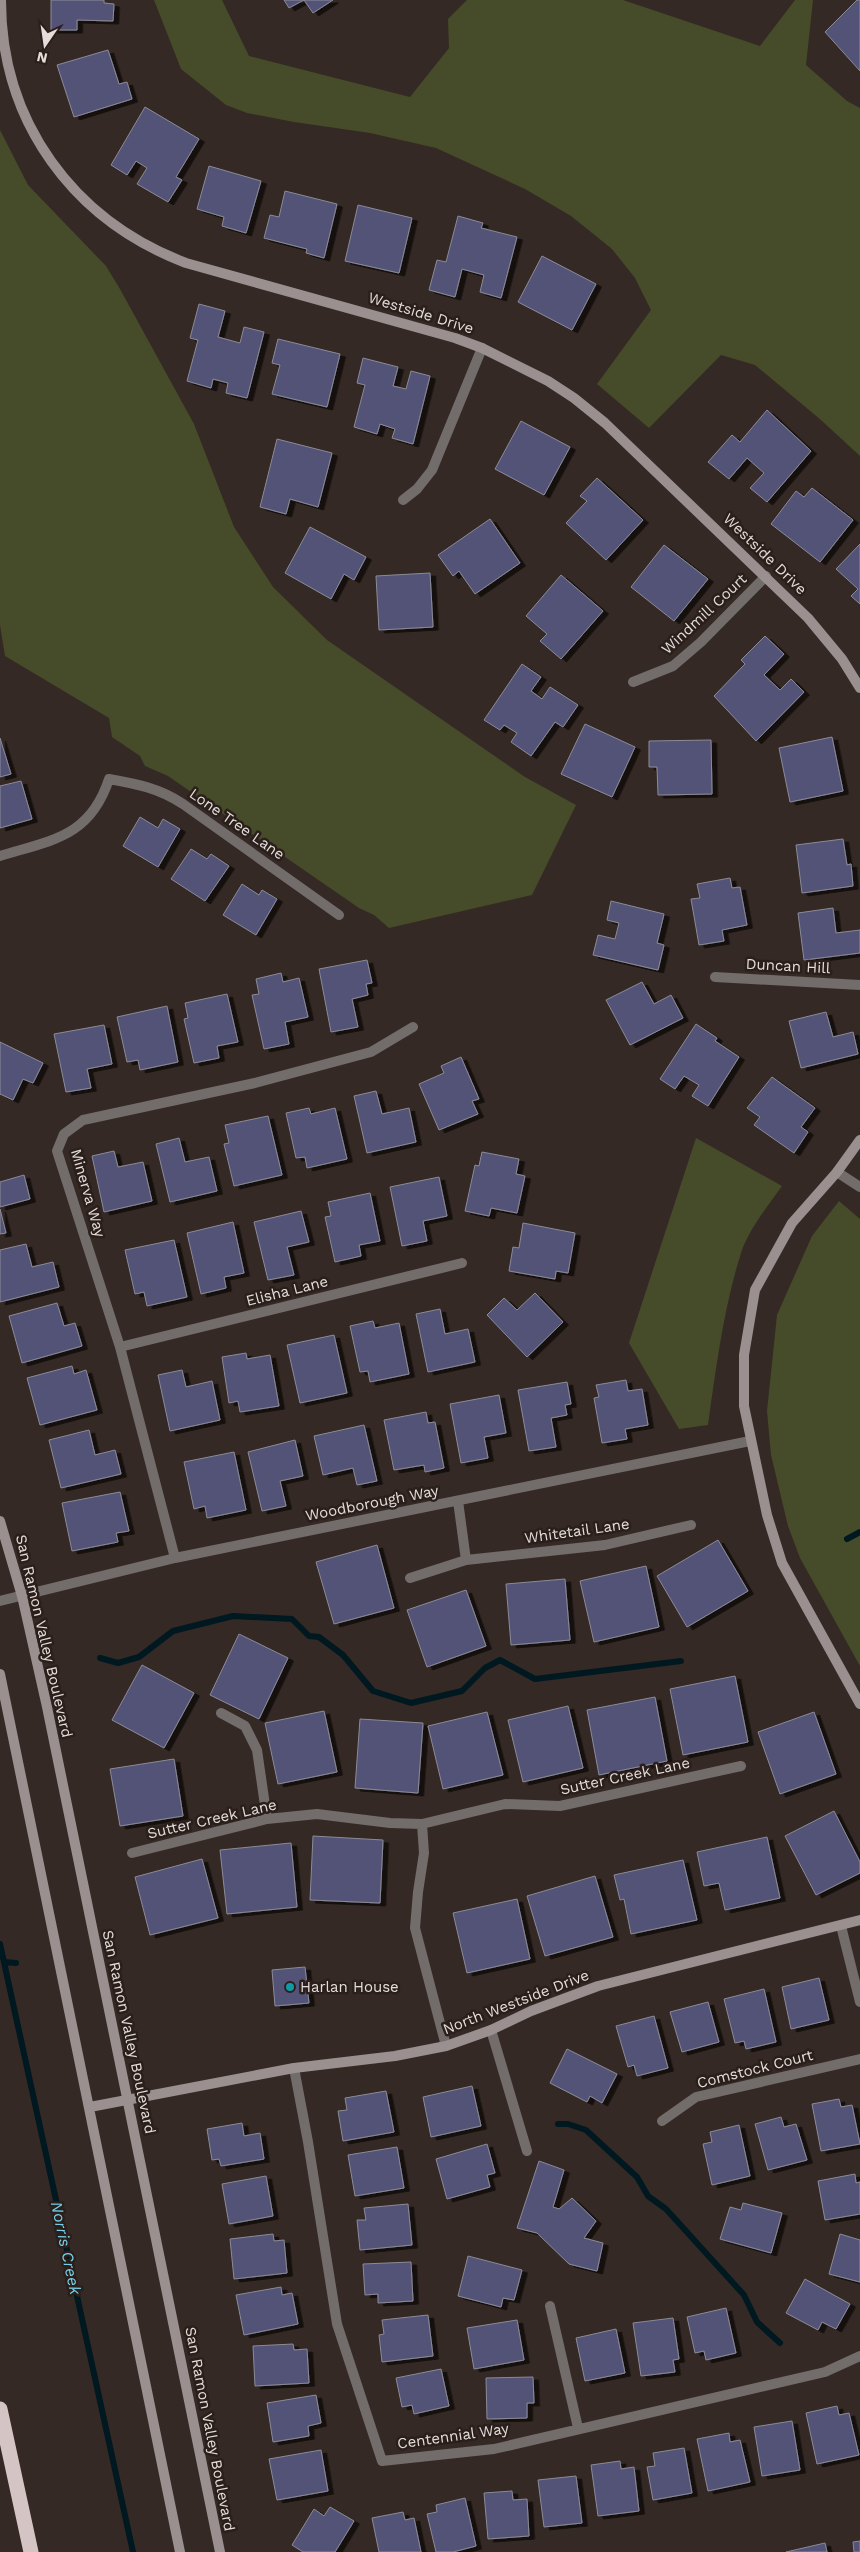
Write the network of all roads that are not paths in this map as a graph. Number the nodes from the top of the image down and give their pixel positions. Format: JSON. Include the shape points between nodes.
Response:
{"nodes":[{"id":1,"x":1,"y":0,"type":"edge"},
{"id":2,"x":482,"y":348,"type":"junction"},
{"id":3,"x":403,"y":500,"type":"dead end"},
{"id":4,"x":766,"y":576,"type":"junction"},
{"id":5,"x":633,"y":682,"type":"dead end"},
{"id":6,"x":860,"y":688,"type":"edge"},
{"id":7,"x":0,"y":856,"type":"edge"},
{"id":8,"x":339,"y":915,"type":"dead end"},
{"id":9,"x":715,"y":977,"type":"dead end"},
{"id":10,"x":860,"y":985,"type":"edge"},
{"id":11,"x":413,"y":1027,"type":"dead end"},
{"id":12,"x":860,"y":1140,"type":"edge"},
{"id":13,"x":837,"y":1172,"type":"junction"},
{"id":14,"x":860,"y":1188,"type":"edge"},
{"id":15,"x":462,"y":1263,"type":"dead end"},
{"id":16,"x":120,"y":1347,"type":"junction"},
{"id":17,"x":750,"y":1441,"type":"junction"},
{"id":18,"x":458,"y":1501,"type":"junction"},
{"id":19,"x":0,"y":1521,"type":"edge"},
{"id":20,"x":691,"y":1525,"type":"dead end"},
{"id":21,"x":175,"y":1558,"type":"junction"},
{"id":22,"x":466,"y":1560,"type":"junction"},
{"id":23,"x":410,"y":1578,"type":"dead end"},
{"id":24,"x":22,"y":1596,"type":"junction"},
{"id":25,"x":0,"y":1601,"type":"edge"},
{"id":26,"x":0,"y":1674,"type":"edge"},
{"id":27,"x":860,"y":1704,"type":"edge"},
{"id":28,"x":221,"y":1713,"type":"dead end"},
{"id":29,"x":741,"y":1766,"type":"dead end"},
{"id":30,"x":267,"y":1819,"type":"junction"},
{"id":31,"x":422,"y":1824,"type":"junction"},
{"id":32,"x":132,"y":1853,"type":"dead end"},
{"id":33,"x":860,"y":1920,"type":"edge"},
{"id":34,"x":841,"y":1926,"type":"junction"},
{"id":35,"x":860,"y":2002,"type":"edge"},
{"id":36,"x":491,"y":2030,"type":"junction"},
{"id":37,"x":446,"y":2046,"type":"junction"},
{"id":38,"x":860,"y":2059,"type":"edge"},
{"id":39,"x":294,"y":2068,"type":"junction"},
{"id":40,"x":128,"y":2099,"type":"junction"},
{"id":41,"x":90,"y":2107,"type":"junction"},
{"id":42,"x":662,"y":2121,"type":"dead end"},
{"id":43,"x":527,"y":2151,"type":"dead end"},
{"id":44,"x":550,"y":2306,"type":"dead end"},
{"id":45,"x":860,"y":2356,"type":"edge"},
{"id":46,"x":0,"y":2409,"type":"edge"},
{"id":47,"x":578,"y":2428,"type":"junction"},
{"id":48,"x":32,"y":2552,"type":"edge"},
{"id":49,"x":180,"y":2552,"type":"edge"},
{"id":50,"x":220,"y":2552,"type":"edge"}],
"edges":[{"from":1,"to":2,"type":"street","name":"Westside Drive","via":[[6,60],[28,124],[74,190],[109,222],[152,249],[186,263],[428,329]]},
{"from":2,"to":3,"type":"street","via":[[432,470]]},
{"from":2,"to":4,"type":"street","name":"Westside Drive","via":[[548,380],[582,404],[660,473]]},
{"from":4,"to":5,"type":"street","name":"Windmill Court","via":[[673,666]]},
{"from":4,"to":6,"type":"street","name":"Westside Drive","via":[[826,638]]},
{"from":7,"to":8,"type":"street","name":"Lone Tree Lane","via":[[55,839],[80,827],[95,811],[109,779],[147,785],[164,792]]},
{"from":9,"to":10,"type":"street","name":"Duncan Hill"},
{"from":11,"to":16,"type":"street","name":"Minerva Way","via":[[371,1052],[254,1083],[83,1120],[64,1134],[58,1151]]},
{"from":12,"to":13,"type":"street"},
{"from":13,"to":14,"type":"street"},
{"from":13,"to":17,"type":"street","via":[[792,1222],[756,1290],[744,1355],[744,1406]]},
{"from":15,"to":16,"type":"street","name":"Elisha Lane"},
{"from":16,"to":21,"type":"street","name":"Minerva Way"},
{"from":17,"to":18,"type":"street","name":"Woodborough Way"},
{"from":17,"to":27,"type":"street","via":[[782,1563]]},
{"from":18,"to":21,"type":"street","name":"Woodborough Way"},
{"from":18,"to":22,"type":"street"},
{"from":19,"to":24,"type":"street","name":"San Ramon Valley Boulevard"},
{"from":20,"to":22,"type":"street","name":"Whitetail Lane","via":[[605,1546]]},
{"from":21,"to":24,"type":"street","name":"Woodborough Way"},
{"from":22,"to":23,"type":"street","name":"Whitetail Lane"},
{"from":24,"to":25,"type":"street","name":"Woodborough Way"},
{"from":24,"to":40,"type":"street","name":"San Ramon Valley Boulevard"},
{"from":26,"to":41,"type":"street"},
{"from":28,"to":30,"type":"street","via":[[245,1726],[257,1750]]},
{"from":29,"to":31,"type":"street","name":"Sutter Creek Lane","via":[[560,1806],[505,1804]]},
{"from":30,"to":31,"type":"street","name":"Sutter Creek Lane","via":[[318,1814]]},
{"from":30,"to":32,"type":"street","name":"Sutter Creek Lane"},
{"from":31,"to":37,"type":"street","via":[[424,1853],[415,1928]]},
{"from":33,"to":34,"type":"street","name":"North Westside Drive"},
{"from":34,"to":35,"type":"street"},
{"from":34,"to":36,"type":"street","name":"North Westside Drive","via":[[598,1986]]},
{"from":36,"to":37,"type":"street","name":"North Westside Drive"},
{"from":36,"to":43,"type":"street"},
{"from":37,"to":39,"type":"street","name":"North Westside Drive","via":[[396,2056]]},
{"from":38,"to":42,"type":"street","name":"Comstock Court","via":[[696,2097]]},
{"from":39,"to":40,"type":"street","name":"North Westside Drive"},
{"from":39,"to":47,"type":"street","name":"Centennial Way","via":[[337,2324],[382,2461],[494,2449]]},
{"from":40,"to":41,"type":"street","name":"North Westside Drive"},
{"from":40,"to":50,"type":"street","name":"San Ramon Valley Boulevard"},
{"from":41,"to":49,"type":"street"},
{"from":44,"to":47,"type":"street"},
{"from":45,"to":47,"type":"street","name":"Centennial Way","via":[[825,2372]]},
{"from":46,"to":48,"type":"highway"}]}
